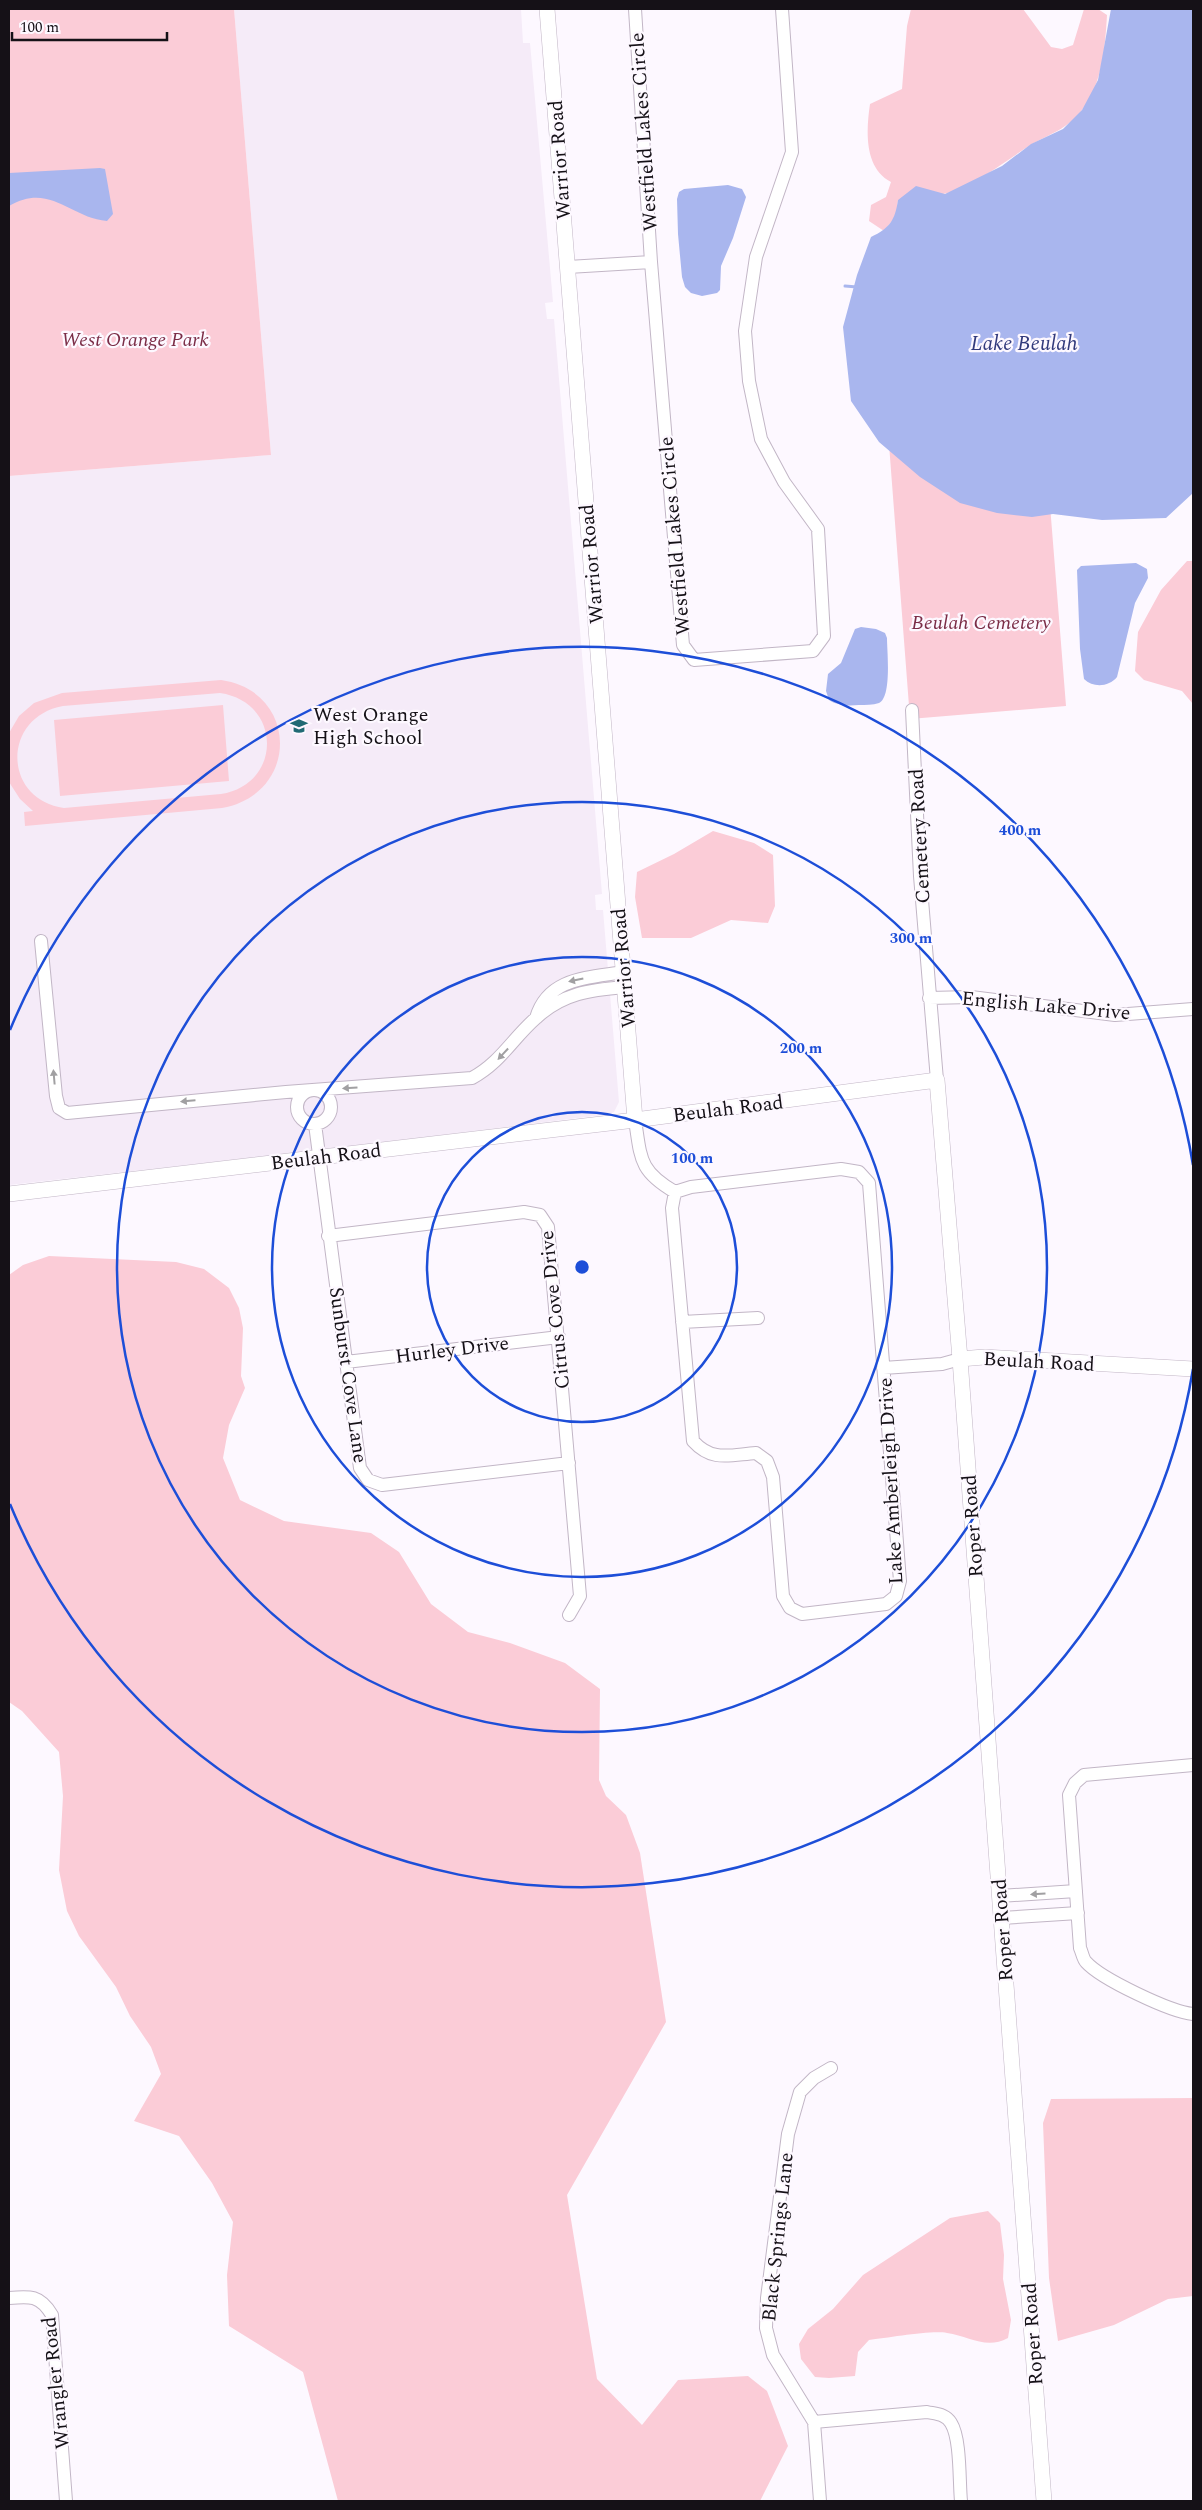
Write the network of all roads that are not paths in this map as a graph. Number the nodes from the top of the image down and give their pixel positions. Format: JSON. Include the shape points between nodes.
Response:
{"nodes":[{"id":1,"x":547,"y":9,"type":"edge"},
{"id":2,"x":636,"y":9,"type":"edge"},
{"id":3,"x":782,"y":9,"type":"edge"},
{"id":4,"x":652,"y":262,"type":"junction"},
{"id":5,"x":568,"y":267,"type":"junction"},
{"id":6,"x":912,"y":710,"type":"dead end"},
{"id":7,"x":41,"y":941,"type":"dead end"},
{"id":8,"x":624,"y":980,"type":"junction"},
{"id":9,"x":929,"y":998,"type":"junction"},
{"id":10,"x":1193,"y":1009,"type":"edge"},
{"id":11,"x":937,"y":1080,"type":"junction"},
{"id":12,"x":312,"y":1090,"type":"junction"},
{"id":13,"x":635,"y":1120,"type":"junction"},
{"id":14,"x":315,"y":1124,"type":"junction"},
{"id":15,"x":318,"y":1157,"type":"junction"},
{"id":16,"x":675,"y":1192,"type":"junction"},
{"id":17,"x":9,"y":1194,"type":"edge"},
{"id":18,"x":328,"y":1236,"type":"junction"},
{"id":19,"x":758,"y":1318,"type":"dead end"},
{"id":20,"x":682,"y":1322,"type":"junction"},
{"id":21,"x":559,"y":1337,"type":"junction"},
{"id":22,"x":960,"y":1358,"type":"junction"},
{"id":23,"x":346,"y":1362,"type":"junction"},
{"id":24,"x":883,"y":1368,"type":"junction"},
{"id":25,"x":1193,"y":1369,"type":"edge"},
{"id":26,"x":569,"y":1463,"type":"junction"},
{"id":27,"x":569,"y":1615,"type":"dead end"},
{"id":28,"x":1193,"y":1765,"type":"edge"},
{"id":29,"x":1076,"y":1891,"type":"junction"},
{"id":30,"x":1000,"y":1896,"type":"junction"},
{"id":31,"x":1078,"y":1913,"type":"junction"},
{"id":32,"x":1001,"y":1918,"type":"junction"},
{"id":33,"x":1193,"y":2014,"type":"edge"},
{"id":34,"x":831,"y":2068,"type":"dead end"},
{"id":35,"x":9,"y":2298,"type":"edge"},
{"id":36,"x":814,"y":2422,"type":"junction"},
{"id":37,"x":66,"y":2501,"type":"edge"},
{"id":38,"x":820,"y":2501,"type":"edge"},
{"id":39,"x":961,"y":2501,"type":"edge"},
{"id":40,"x":1044,"y":2501,"type":"edge"}],
"edges":[{"from":1,"to":5,"type":"street","name":"Warrior Road"},
{"from":2,"to":4,"type":"street","name":"Westfield Lakes Circle"},
{"from":3,"to":4,"type":"street","name":"Westfield Lakes Circle","via":[[792,152],[756,257],[745,331],[749,382],[760,439],[784,482],[818,529],[824,636],[813,652],[694,660],[683,645]]},
{"from":4,"to":5,"type":"street"},
{"from":5,"to":8,"type":"street","name":"Warrior Road"},
{"from":6,"to":9,"type":"street","name":"Cemetery Road"},
{"from":12,"to":7,"type":"street","one_way":true,"via":[[61,1111],[56,1096]]},
{"from":8,"to":12,"type":"street","one_way":true,"via":[[570,980],[552,990],[544,998],[536,1018],[488,1069],[472,1078]]},
{"from":8,"to":13,"type":"street","name":"Warrior Road"},
{"from":9,"to":10,"type":"street","name":"English Lake Drive","via":[[971,997],[1116,1015]]},
{"from":9,"to":11,"type":"street","name":"Cemetery Road"},
{"from":11,"to":13,"type":"street","name":"Beulah Road"},
{"from":11,"to":22,"type":"street","name":"Beulah Road"},
{"from":12,"to":14,"type":"street","via":[[301,1096],[297,1109],[303,1120]]},
{"from":12,"to":14,"type":"street","via":[[324,1094],[331,1105],[327,1118]]},
{"from":13,"to":15,"type":"street","name":"Beulah Road"},
{"from":13,"to":16,"type":"street","via":[[640,1155],[646,1170]]},
{"from":14,"to":15,"type":"street","name":"Sunburst Cove Lane"},
{"from":15,"to":17,"type":"street","name":"Beulah Road"},
{"from":15,"to":18,"type":"street","name":"Sunburst Cove Lane"},
{"from":16,"to":20,"type":"street","name":"Lake Amberleigh Drive","via":[[672,1208]]},
{"from":16,"to":24,"type":"street","name":"Lake Amberleigh Drive","via":[[690,1187],[841,1169],[859,1172],[869,1183]]},
{"from":18,"to":21,"type":"street","name":"Citrus Cove Drive","via":[[524,1212],[540,1215],[548,1227]]},
{"from":18,"to":23,"type":"street","name":"Sunburst Cove Lane"},
{"from":19,"to":20,"type":"street"},
{"from":20,"to":24,"type":"street","name":"Lake Amberleigh Drive","via":[[693,1441],[702,1451],[714,1456],[756,1453],[767,1462],[773,1476],[783,1596],[790,1608],[802,1614],[886,1604],[896,1596],[900,1581]]},
{"from":21,"to":23,"type":"street","name":"Hurley Drive"},
{"from":21,"to":26,"type":"street","name":"Citrus Cove Drive"},
{"from":22,"to":24,"type":"street","via":[[942,1364]]},
{"from":22,"to":25,"type":"street","name":"Beulah Road"},
{"from":22,"to":30,"type":"street","name":"Roper Road"},
{"from":23,"to":26,"type":"street","name":"Sunburst Cove Lane","via":[[360,1468],[368,1480],[382,1485]]},
{"from":26,"to":27,"type":"street","name":"Citrus Cove Drive","via":[[580,1596]]},
{"from":28,"to":29,"type":"street","via":[[1097,1772],[1084,1775],[1075,1783],[1069,1795]]},
{"from":29,"to":30,"type":"street","one_way":true},
{"from":29,"to":31,"type":"street"},
{"from":30,"to":32,"type":"street","name":"Roper Road"},
{"from":31,"to":32,"type":"street"},
{"from":31,"to":33,"type":"street","via":[[1080,1948],[1085,1962],[1156,2003],[1179,2013]]},
{"from":32,"to":40,"type":"street","name":"Roper Road"},
{"from":34,"to":36,"type":"street","name":"Black Springs Lane","via":[[800,2092],[788,2134],[767,2306],[766,2328],[773,2355]]},
{"from":35,"to":37,"type":"street","name":"Wrangler Road","via":[[25,2296],[37,2299],[52,2315]]},
{"from":36,"to":38,"type":"street","name":"Black Springs Lane"},
{"from":36,"to":39,"type":"street","via":[[927,2412],[942,2414],[951,2423],[956,2440]]}]}
